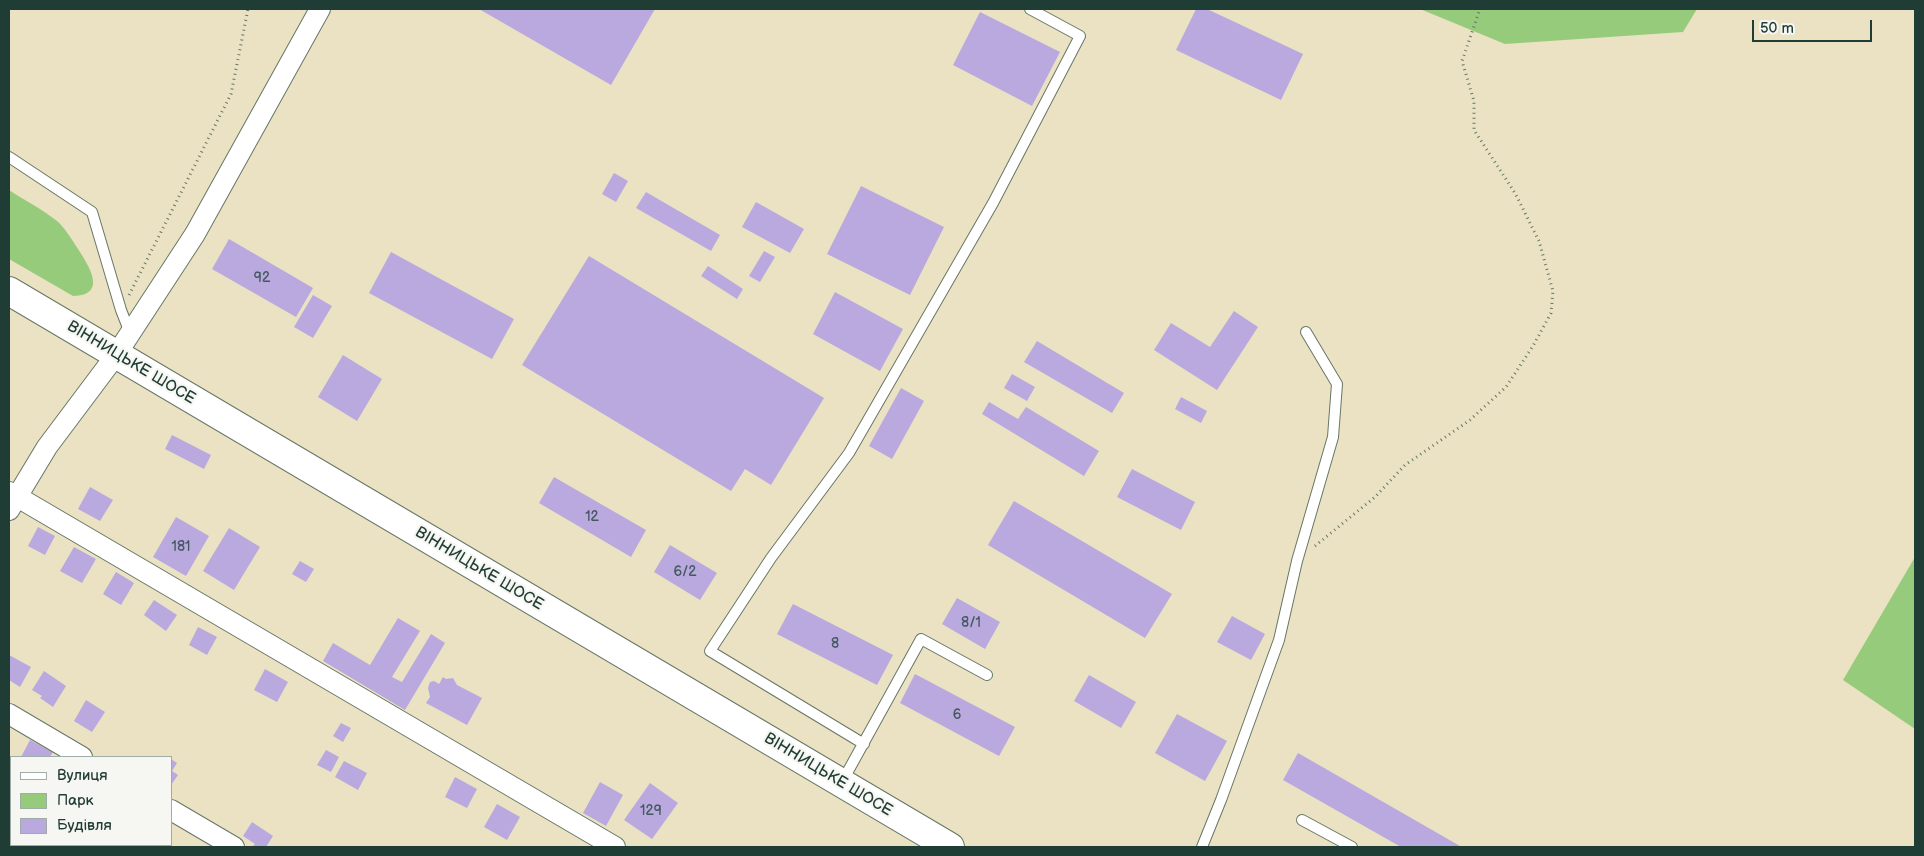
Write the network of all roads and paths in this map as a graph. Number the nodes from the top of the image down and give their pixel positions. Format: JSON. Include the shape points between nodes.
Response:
{"nodes":[{"id":1,"x":248,"y":9,"type":"edge"},
{"id":2,"x":320,"y":9,"type":"edge"},
{"id":3,"x":1030,"y":9,"type":"edge"},
{"id":4,"x":1480,"y":9,"type":"edge"},
{"id":5,"x":9,"y":157,"type":"edge"},
{"id":6,"x":9,"y":291,"type":"edge"},
{"id":7,"x":121,"y":310,"type":"junction"},
{"id":8,"x":1306,"y":332,"type":"dead end"},
{"id":9,"x":123,"y":344,"type":"junction"},
{"id":10,"x":11,"y":499,"type":"edge"},
{"id":11,"x":1297,"y":561,"type":"junction"},
{"id":12,"x":986,"y":675,"type":"dead end"},
{"id":13,"x":9,"y":714,"type":"edge"},
{"id":14,"x":864,"y":744,"type":"junction"},
{"id":15,"x":80,"y":756,"type":"edge"},
{"id":16,"x":842,"y":783,"type":"junction"},
{"id":17,"x":172,"y":811,"type":"edge"},
{"id":18,"x":1302,"y":820,"type":"dead end"},
{"id":19,"x":234,"y":847,"type":"edge"},
{"id":20,"x":615,"y":847,"type":"edge"},
{"id":21,"x":950,"y":847,"type":"edge"},
{"id":22,"x":1202,"y":847,"type":"edge"},
{"id":23,"x":1352,"y":847,"type":"edge"}],
"edges":[{"from":1,"to":7,"type":"path","via":[[231,94]]},
{"from":2,"to":9,"type":"street","via":[[195,234]]},
{"from":3,"to":14,"type":"lane","via":[[1080,36],[993,203],[849,453],[771,558],[710,651]]},
{"from":4,"to":11,"type":"path","via":[[1462,61],[1474,101],[1474,130],[1515,193],[1539,241],[1554,291],[1551,313],[1506,387],[1470,420],[1405,465],[1375,497]]},
{"from":5,"to":7,"type":"lane","via":[[92,212]]},
{"from":6,"to":9,"type":"main road","name":"ВІННИЦЬКЕ ШОСЕ"},
{"from":7,"to":9,"type":"lane"},
{"from":8,"to":11,"type":"lane","via":[[1337,384],[1333,437]]},
{"from":9,"to":10,"type":"street"},
{"from":9,"to":16,"type":"main road","name":"ВІННИЦЬКЕ ШОСЕ"},
{"from":10,"to":20,"type":"street"},
{"from":11,"to":22,"type":"lane","via":[[1279,640]]},
{"from":12,"to":14,"type":"lane","via":[[921,639]]},
{"from":13,"to":15,"type":"street"},
{"from":14,"to":16,"type":"lane"},
{"from":16,"to":21,"type":"main road","name":"ВІННИЦЬКЕ ШОСЕ"},
{"from":17,"to":19,"type":"street"},
{"from":18,"to":23,"type":"lane"}]}
